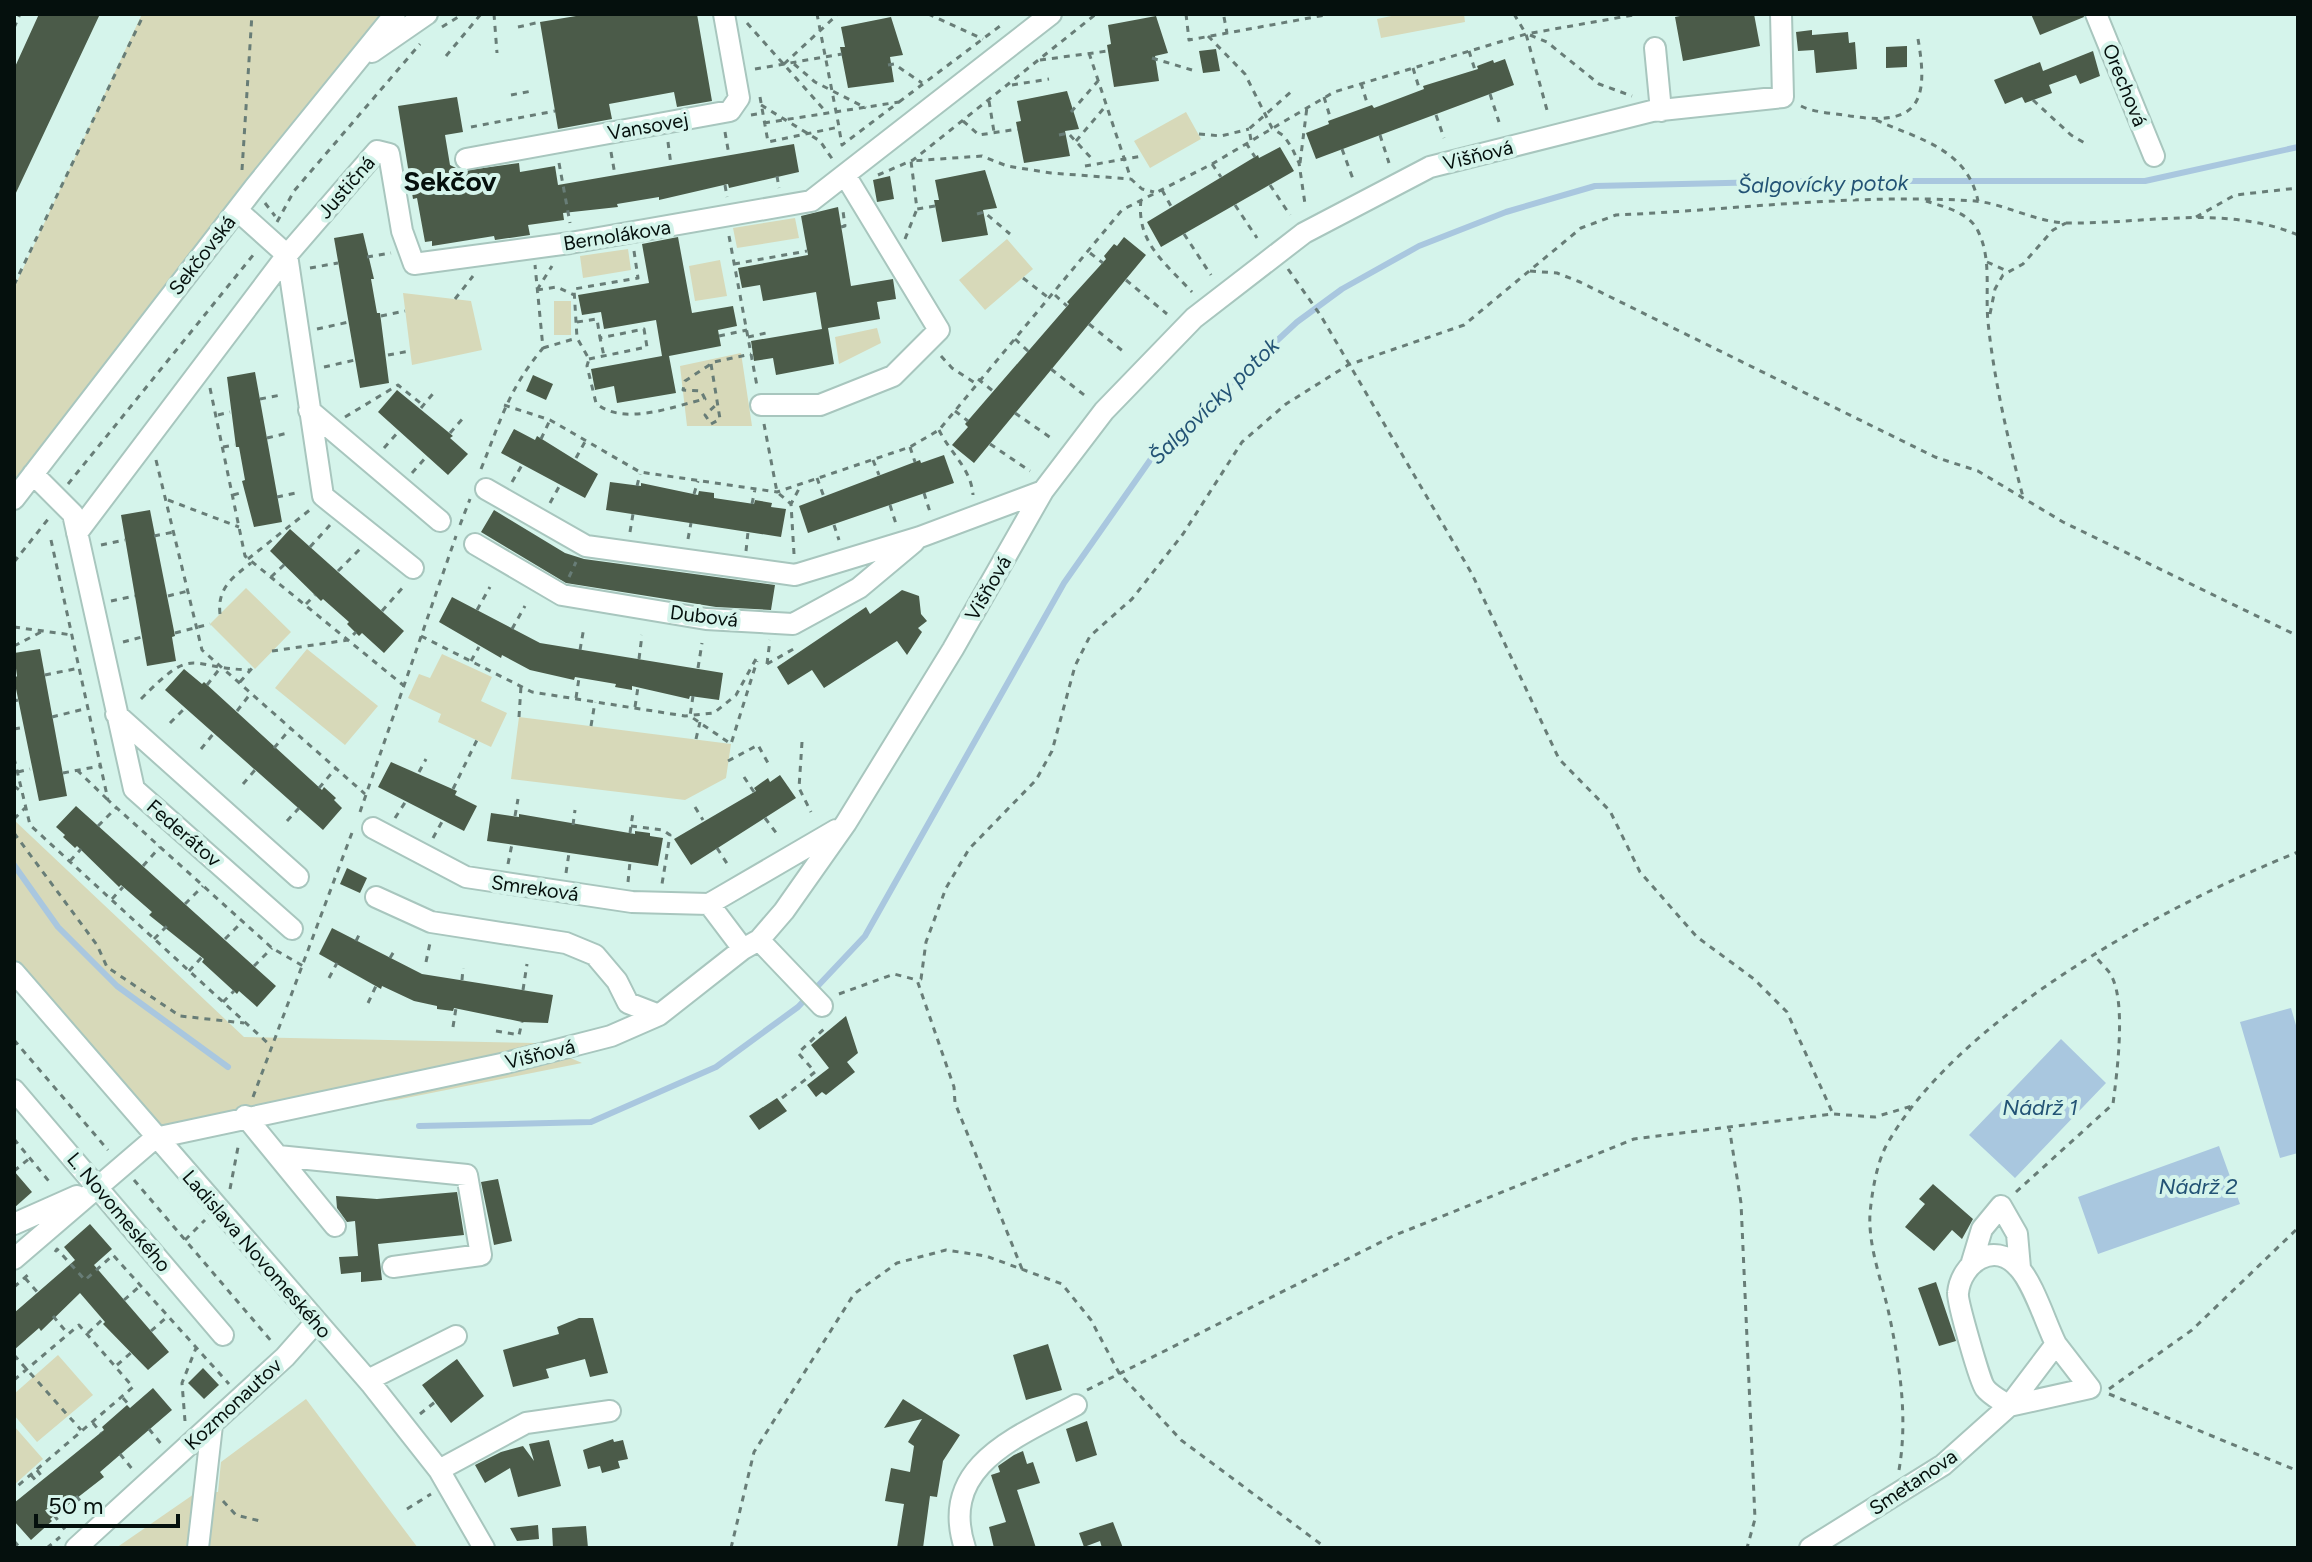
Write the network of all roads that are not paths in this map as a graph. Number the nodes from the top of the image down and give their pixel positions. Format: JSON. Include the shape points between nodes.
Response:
{"nodes":[{"id":1,"x":395,"y":14,"type":"edge"},
{"id":2,"x":724,"y":14,"type":"edge"},
{"id":3,"x":1051,"y":14,"type":"edge"},
{"id":4,"x":1781,"y":14,"type":"edge"},
{"id":5,"x":2096,"y":14,"type":"edge"},
{"id":6,"x":434,"y":21,"type":"edge"},
{"id":7,"x":1655,"y":48,"type":"dead end"},
{"id":8,"x":353,"y":66,"type":"junction"},
{"id":9,"x":1661,"y":111,"type":"junction"},
{"id":10,"x":2154,"y":156,"type":"dead end"},
{"id":11,"x":466,"y":159,"type":"dead end"},
{"id":12,"x":841,"y":170,"type":"junction"},
{"id":13,"x":237,"y":210,"type":"junction"},
{"id":14,"x":402,"y":231,"type":"joint"},
{"id":15,"x":295,"y":262,"type":"junction"},
{"id":16,"x":761,"y":405,"type":"road end"},
{"id":17,"x":309,"y":410,"type":"junction"},
{"id":18,"x":33,"y":474,"type":"junction"},
{"id":19,"x":479,"y":486,"type":"road end"},
{"id":20,"x":1043,"y":491,"type":"junction"},
{"id":21,"x":14,"y":499,"type":"edge"},
{"id":22,"x":440,"y":521,"type":"dead end"},
{"id":23,"x":77,"y":533,"type":"junction"},
{"id":24,"x":920,"y":537,"type":"junction"},
{"id":25,"x":475,"y":544,"type":"dead end"},
{"id":26,"x":409,"y":576,"type":"road end"},
{"id":27,"x":116,"y":714,"type":"junction"},
{"id":28,"x":846,"y":823,"type":"junction"},
{"id":29,"x":362,"y":824,"type":"road end"},
{"id":30,"x":298,"y":877,"type":"dead end"},
{"id":31,"x":376,"y":897,"type":"dead end"},
{"id":32,"x":709,"y":904,"type":"junction"},
{"id":33,"x":292,"y":929,"type":"dead end"},
{"id":34,"x":751,"y":945,"type":"junction"},
{"id":35,"x":14,"y":972,"type":"edge"},
{"id":36,"x":628,"y":1003,"type":"junction"},
{"id":37,"x":827,"y":1007,"type":"road end"},
{"id":38,"x":659,"y":1015,"type":"junction"},
{"id":39,"x":611,"y":1036,"type":"junction"},
{"id":40,"x":14,"y":1090,"type":"edge"},
{"id":41,"x":245,"y":1116,"type":"junction"},
{"id":42,"x":155,"y":1138,"type":"junction"},
{"id":43,"x":278,"y":1156,"type":"junction"},
{"id":44,"x":98,"y":1186,"type":"junction"},
{"id":45,"x":14,"y":1224,"type":"edge"},
{"id":46,"x":335,"y":1226,"type":"dead end"},
{"id":47,"x":14,"y":1259,"type":"edge"},
{"id":48,"x":1972,"y":1262,"type":"junction"},
{"id":49,"x":393,"y":1267,"type":"dead end"},
{"id":50,"x":2020,"y":1268,"type":"junction"},
{"id":51,"x":316,"y":1322,"type":"junction"},
{"id":52,"x":223,"y":1335,"type":"dead end"},
{"id":53,"x":456,"y":1336,"type":"dead end"},
{"id":54,"x":2056,"y":1344,"type":"junction"},
{"id":55,"x":368,"y":1380,"type":"junction"},
{"id":56,"x":1076,"y":1405,"type":"road end"},
{"id":57,"x":2009,"y":1406,"type":"junction"},
{"id":58,"x":610,"y":1411,"type":"dead end"},
{"id":59,"x":212,"y":1425,"type":"junction"},
{"id":60,"x":439,"y":1470,"type":"junction"},
{"id":61,"x":71,"y":1540,"type":"edge"},
{"id":62,"x":198,"y":1548,"type":"edge"},
{"id":63,"x":484,"y":1548,"type":"edge"},
{"id":64,"x":965,"y":1548,"type":"edge"},
{"id":65,"x":1810,"y":1548,"type":"edge"}],
"edges":[{"from":1,"to":8,"type":"street","name":"Sekčovská"},
{"from":2,"to":11,"type":"street","name":"Vansovej","via":[[739,98],[730,111]]},
{"from":3,"to":12,"type":"street","name":"Bernolákova"},
{"from":4,"to":9,"type":"street","name":"Višňová","via":[[1783,97]]},
{"from":5,"to":10,"type":"street","name":"Orechová"},
{"from":6,"to":8,"type":"street"},
{"from":7,"to":9,"type":"street"},
{"from":8,"to":13,"type":"street","name":"Sekčovská"},
{"from":9,"to":20,"type":"street","name":"Višňová","via":[[1430,167],[1304,233],[1184,329],[1104,411]]},
{"from":12,"to":14,"type":"street","name":"Bernolákova","via":[[811,201],[414,264]]},
{"from":12,"to":16,"type":"street","via":[[939,330],[893,376],[820,405]]},
{"from":13,"to":15,"type":"street","via":[[273,229]]},
{"from":13,"to":18,"type":"street","name":"Sekčovská"},
{"from":14,"to":15,"type":"street","name":"Justičná","via":[[389,154],[377,151]]},
{"from":15,"to":17,"type":"street"},
{"from":15,"to":23,"type":"street","via":[[205,364]]},
{"from":17,"to":22,"type":"street"},
{"from":17,"to":26,"type":"street","via":[[323,496]]},
{"from":18,"to":21,"type":"street","name":"Sekčovská"},
{"from":18,"to":23,"type":"street","name":"Federátov","via":[[73,514]]},
{"from":19,"to":24,"type":"street","name":"Dubová","via":[[583,544],[795,575]]},
{"from":20,"to":24,"type":"street","name":"Dubová"},
{"from":20,"to":28,"type":"street","name":"Višňová"},
{"from":23,"to":27,"type":"street","name":"Federátov"},
{"from":24,"to":25,"type":"street","name":"Dubová","via":[[859,588],[793,624],[706,619],[562,595]]},
{"from":27,"to":30,"type":"street"},
{"from":27,"to":33,"type":"street","name":"Federátov","via":[[134,789]]},
{"from":28,"to":32,"type":"street"},
{"from":28,"to":34,"type":"street","name":"Višňová"},
{"from":29,"to":32,"type":"street","name":"Smreková","via":[[466,877],[632,902]]},
{"from":31,"to":36,"type":"street","via":[[431,922],[566,943],[595,955]]},
{"from":32,"to":34,"type":"street"},
{"from":34,"to":37,"type":"street"},
{"from":34,"to":38,"type":"street","name":"Višňová"},
{"from":35,"to":42,"type":"street","name":"Ladislava Novomeského"},
{"from":36,"to":38,"type":"street"},
{"from":36,"to":39,"type":"street"},
{"from":38,"to":39,"type":"street","name":"Višňová"},
{"from":39,"to":41,"type":"street","name":"Višňová"},
{"from":40,"to":44,"type":"street","name":"L. Novomeského"},
{"from":41,"to":42,"type":"street","name":"Višňová"},
{"from":41,"to":43,"type":"street"},
{"from":42,"to":44,"type":"street"},
{"from":42,"to":51,"type":"street","name":"Ladislava Novomeského"},
{"from":43,"to":46,"type":"street"},
{"from":43,"to":49,"type":"street","via":[[467,1175],[481,1255]]},
{"from":44,"to":45,"type":"street"},
{"from":44,"to":47,"type":"street"},
{"from":44,"to":52,"type":"street","name":"L. Novomeského"},
{"from":48,"to":50,"type":"street","via":[[1988,1255],[2007,1258]]},
{"from":48,"to":50,"type":"street","via":[[1982,1229],[2001,1206],[2017,1234]]},
{"from":48,"to":57,"type":"street","via":[[1961,1277],[1957,1297],[1984,1388]]},
{"from":50,"to":54,"type":"street"},
{"from":51,"to":55,"type":"street","name":"Ladislava Novomeského"},
{"from":51,"to":59,"type":"street","name":"Kozmonautov"},
{"from":53,"to":55,"type":"street"},
{"from":54,"to":57,"type":"street","name":"Smetanova"},
{"from":54,"to":57,"type":"street","via":[[2090,1388]]},
{"from":55,"to":60,"type":"street","name":"Ladislava Novomeského"},
{"from":56,"to":64,"type":"street","via":[[995,1450],[965,1484],[958,1525]]},
{"from":57,"to":65,"type":"street","name":"Smetanova","via":[[1943,1465]]},
{"from":58,"to":60,"type":"street","via":[[526,1423]]},
{"from":59,"to":61,"type":"street","name":"Kozmonautov"},
{"from":59,"to":62,"type":"street"},
{"from":60,"to":63,"type":"street","name":"Ladislava Novomeského"}]}
